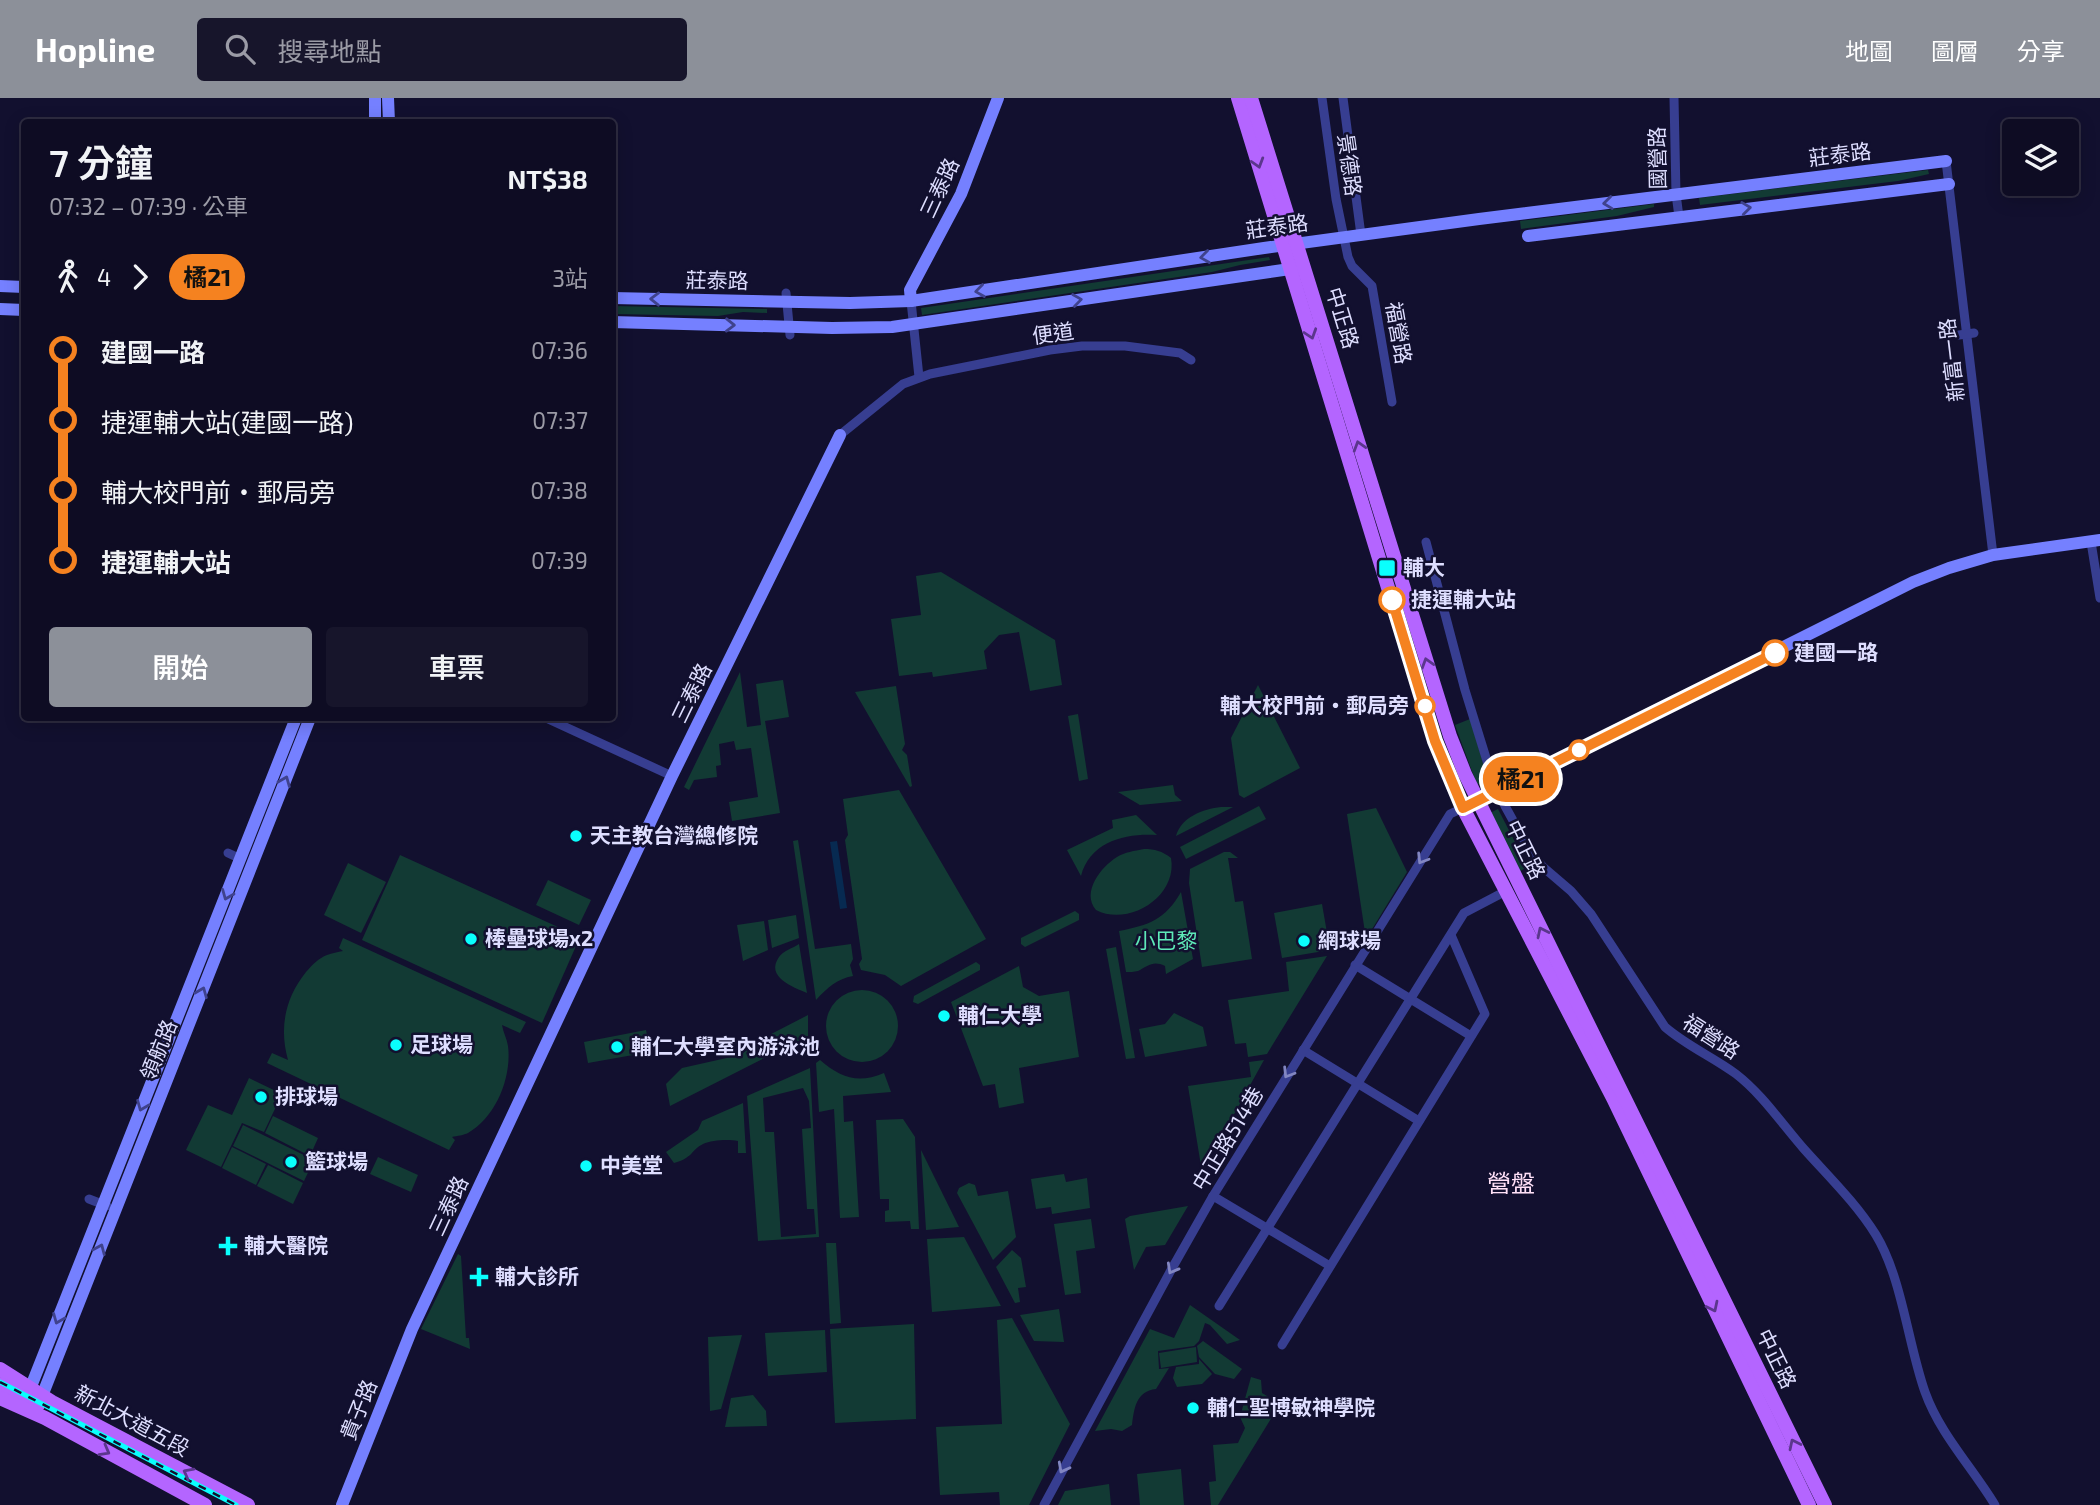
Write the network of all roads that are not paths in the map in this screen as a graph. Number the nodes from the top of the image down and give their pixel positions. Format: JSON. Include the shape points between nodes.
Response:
{"nodes":[{"id":1,"x":375,"y":98,"type":"edge"},
{"id":2,"x":388,"y":98,"type":"edge"},
{"id":3,"x":998,"y":98,"type":"edge"},
{"id":4,"x":1238,"y":98,"type":"edge"},
{"id":5,"x":1251,"y":98,"type":"edge"},
{"id":6,"x":1322,"y":98,"type":"edge"},
{"id":7,"x":1343,"y":98,"type":"edge"},
{"id":8,"x":1674,"y":98,"type":"edge"},
{"id":9,"x":375,"y":119,"type":"edge"},
{"id":10,"x":389,"y":119,"type":"edge"},
{"id":11,"x":1946,"y":161,"type":"joint"},
{"id":12,"x":1949,"y":184,"type":"junction"},
{"id":13,"x":1676,"y":194,"type":"junction"},
{"id":14,"x":1678,"y":216,"type":"junction"},
{"id":15,"x":1361,"y":235,"type":"junction"},
{"id":16,"x":1528,"y":236,"type":"dead end"},
{"id":17,"x":1345,"y":237,"type":"junction"},
{"id":18,"x":1290,"y":245,"type":"junction"},
{"id":19,"x":1298,"y":268,"type":"junction"},
{"id":20,"x":0,"y":286,"type":"edge"},
{"id":21,"x":21,"y":287,"type":"edge"},
{"id":22,"x":787,"y":297,"type":"junction"},
{"id":23,"x":616,"y":298,"type":"edge"},
{"id":24,"x":911,"y":301,"type":"junction"},
{"id":25,"x":0,"y":309,"type":"edge"},
{"id":26,"x":21,"y":310,"type":"edge"},
{"id":27,"x":616,"y":322,"type":"edge"},
{"id":28,"x":913,"y":325,"type":"junction"},
{"id":29,"x":790,"y":331,"type":"junction"},
{"id":30,"x":1191,"y":360,"type":"dead end"},
{"id":31,"x":919,"y":377,"type":"junction"},
{"id":32,"x":1392,"y":402,"type":"dead end"},
{"id":33,"x":840,"y":435,"type":"joint"},
{"id":34,"x":2095,"y":541,"type":"edge"},
{"id":35,"x":1426,"y":542,"type":"dead end"},
{"id":36,"x":1993,"y":555,"type":"junction"},
{"id":37,"x":2100,"y":598,"type":"edge"},
{"id":38,"x":1445,"y":719,"type":"junction"},
{"id":39,"x":295,"y":721,"type":"edge"},
{"id":40,"x":309,"y":721,"type":"edge"},
{"id":41,"x":553,"y":721,"type":"edge"},
{"id":42,"x":1430,"y":724,"type":"junction"},
{"id":43,"x":672,"y":776,"type":"junction"},
{"id":44,"x":1498,"y":791,"type":"junction"},
{"id":45,"x":1477,"y":801,"type":"junction"},
{"id":46,"x":1463,"y":808,"type":"junction"},
{"id":47,"x":228,"y":853,"type":"dead end"},
{"id":48,"x":241,"y":859,"type":"junction"},
{"id":49,"x":1506,"y":891,"type":"junction"},
{"id":50,"x":1451,"y":935,"type":"junction"},
{"id":51,"x":1356,"y":965,"type":"junction"},
{"id":52,"x":1411,"y":999,"type":"junction"},
{"id":53,"x":1471,"y":1037,"type":"junction"},
{"id":54,"x":1303,"y":1050,"type":"junction"},
{"id":55,"x":1358,"y":1084,"type":"junction"},
{"id":56,"x":1419,"y":1121,"type":"junction"},
{"id":57,"x":1213,"y":1196,"type":"junction"},
{"id":58,"x":89,"y":1199,"type":"dead end"},
{"id":59,"x":103,"y":1204,"type":"junction"},
{"id":60,"x":116,"y":1210,"type":"junction"},
{"id":61,"x":1268,"y":1228,"type":"junction"},
{"id":62,"x":1330,"y":1266,"type":"junction"},
{"id":63,"x":1219,"y":1306,"type":"dead end"},
{"id":64,"x":412,"y":1329,"type":"joint"},
{"id":65,"x":1282,"y":1345,"type":"dead end"},
{"id":66,"x":0,"y":1369,"type":"edge"},
{"id":67,"x":0,"y":1384,"type":"edge"},
{"id":68,"x":0,"y":1398,"type":"edge"},
{"id":69,"x":41,"y":1402,"type":"junction"},
{"id":70,"x":205,"y":1505,"type":"edge"},
{"id":71,"x":248,"y":1505,"type":"edge"},
{"id":72,"x":342,"y":1505,"type":"edge"},
{"id":73,"x":1044,"y":1505,"type":"edge"},
{"id":74,"x":1809,"y":1505,"type":"edge"},
{"id":75,"x":1825,"y":1505,"type":"edge"},
{"id":76,"x":1995,"y":1505,"type":"edge"}],
"edges":[{"from":1,"to":9,"type":"street"},
{"from":2,"to":10,"type":"street"},
{"from":3,"to":24,"type":"street","name":"三泰路","via":[[961,194],[910,290]]},
{"from":4,"to":18,"type":"main road","name":"中正路","one_way":true},
{"from":5,"to":18,"type":"main road","name":"中正路"},
{"from":6,"to":17,"type":"street","name":"景德路"},
{"from":7,"to":15,"type":"street"},
{"from":8,"to":13,"type":"street","name":"國營路"},
{"from":11,"to":12,"type":"street","name":"新富一路"},
{"from":11,"to":13,"type":"street","name":"莊泰路"},
{"from":14,"to":12,"type":"street","name":"莊泰路","one_way":true},
{"from":12,"to":36,"type":"street","name":"新富一路"},
{"from":13,"to":14,"type":"street","name":"國營路"},
{"from":13,"to":15,"type":"street","name":"莊泰路","one_way":true},
{"from":14,"to":16,"type":"street","name":"莊泰路"},
{"from":15,"to":17,"type":"street","name":"莊泰路"},
{"from":17,"to":18,"type":"street","name":"莊泰路"},
{"from":17,"to":32,"type":"street","name":"福營路","via":[[1352,266],[1372,286]]},
{"from":18,"to":19,"type":"main road","name":"中正路"},
{"from":18,"to":24,"type":"street","name":"莊泰路","one_way":true},
{"from":28,"to":19,"type":"street","name":"莊泰路","one_way":true},
{"from":38,"to":19,"type":"main road","name":"中正路","one_way":true},
{"from":19,"to":42,"type":"main road","name":"中正路","one_way":true},
{"from":20,"to":21,"type":"street"},
{"from":22,"to":23,"type":"street","name":"莊泰路","one_way":true},
{"from":22,"to":24,"type":"street","name":"莊泰路","via":[[863,303]]},
{"from":22,"to":29,"type":"street"},
{"from":24,"to":28,"type":"street","name":"三泰路"},
{"from":25,"to":26,"type":"street"},
{"from":27,"to":29,"type":"street","name":"莊泰路","one_way":true},
{"from":28,"to":29,"type":"street","name":"莊泰路"},
{"from":28,"to":31,"type":"street","name":"三泰路"},
{"from":30,"to":31,"type":"street","name":"便道","via":[[1180,353],[1082,346]]},
{"from":31,"to":33,"type":"street","name":"三泰路","via":[[903,384]]},
{"from":33,"to":43,"type":"street","name":"三泰路"},
{"from":34,"to":36,"type":"street"},
{"from":34,"to":37,"type":"street"},
{"from":35,"to":44,"type":"street","name":"福營路","via":[[1465,690]]},
{"from":36,"to":44,"type":"street","via":[[1913,582]]},
{"from":38,"to":42,"type":"main road"},
{"from":38,"to":45,"type":"main road","name":"中正路"},
{"from":39,"to":48,"type":"street","name":"領航路"},
{"from":60,"to":40,"type":"street","name":"領航路","one_way":true},
{"from":41,"to":43,"type":"street"},
{"from":42,"to":46,"type":"main road","name":"中正路"},
{"from":43,"to":64,"type":"street","name":"三泰路"},
{"from":44,"to":45,"type":"street"},
{"from":44,"to":76,"type":"street","name":"福營路","via":[[1531,853],[1591,915],[1665,1027],[1735,1074],[1855,1205],[1885,1255],[1925,1392],[1941,1428]]},
{"from":45,"to":46,"type":"street"},
{"from":75,"to":45,"type":"main road","name":"中正路","one_way":true},
{"from":46,"to":49,"type":"main road","name":"中正路"},
{"from":46,"to":51,"type":"street","name":"中正路514巷","one_way":true,"via":[[1450,814]]},
{"from":47,"to":48,"type":"street"},
{"from":48,"to":59,"type":"street","name":"領航路","one_way":true},
{"from":49,"to":50,"type":"street","via":[[1464,913]]},
{"from":49,"to":74,"type":"main road","name":"中正路","one_way":true,"via":[[1613,1098]]},
{"from":50,"to":52,"type":"street"},
{"from":50,"to":53,"type":"street","via":[[1485,1014]]},
{"from":51,"to":52,"type":"street"},
{"from":51,"to":54,"type":"street","name":"中正路514巷"},
{"from":52,"to":53,"type":"street"},
{"from":52,"to":55,"type":"street"},
{"from":53,"to":56,"type":"street"},
{"from":54,"to":55,"type":"street"},
{"from":54,"to":57,"type":"street","name":"中正路514巷","one_way":true},
{"from":55,"to":56,"type":"street"},
{"from":55,"to":61,"type":"street"},
{"from":56,"to":62,"type":"street"},
{"from":57,"to":61,"type":"street"},
{"from":57,"to":73,"type":"street","name":"中正路514巷","one_way":true},
{"from":58,"to":59,"type":"street"},
{"from":59,"to":60,"type":"street"},
{"from":59,"to":69,"type":"street","name":"領航路","one_way":true},
{"from":69,"to":60,"type":"street","name":"領航路","one_way":true},
{"from":61,"to":62,"type":"street"},
{"from":61,"to":63,"type":"street"},
{"from":62,"to":65,"type":"street"},
{"from":64,"to":72,"type":"street","name":"貴子路"},
{"from":66,"to":69,"type":"main road","name":"新北大道五段"},
{"from":67,"to":69,"type":"main road","name":"新北大道五段"},
{"from":68,"to":69,"type":"main road","name":"新北大道五段"},
{"from":69,"to":70,"type":"main road","name":"新北大道五段","one_way":true},
{"from":71,"to":69,"type":"main road","name":"新北大道五段","one_way":true}]}
